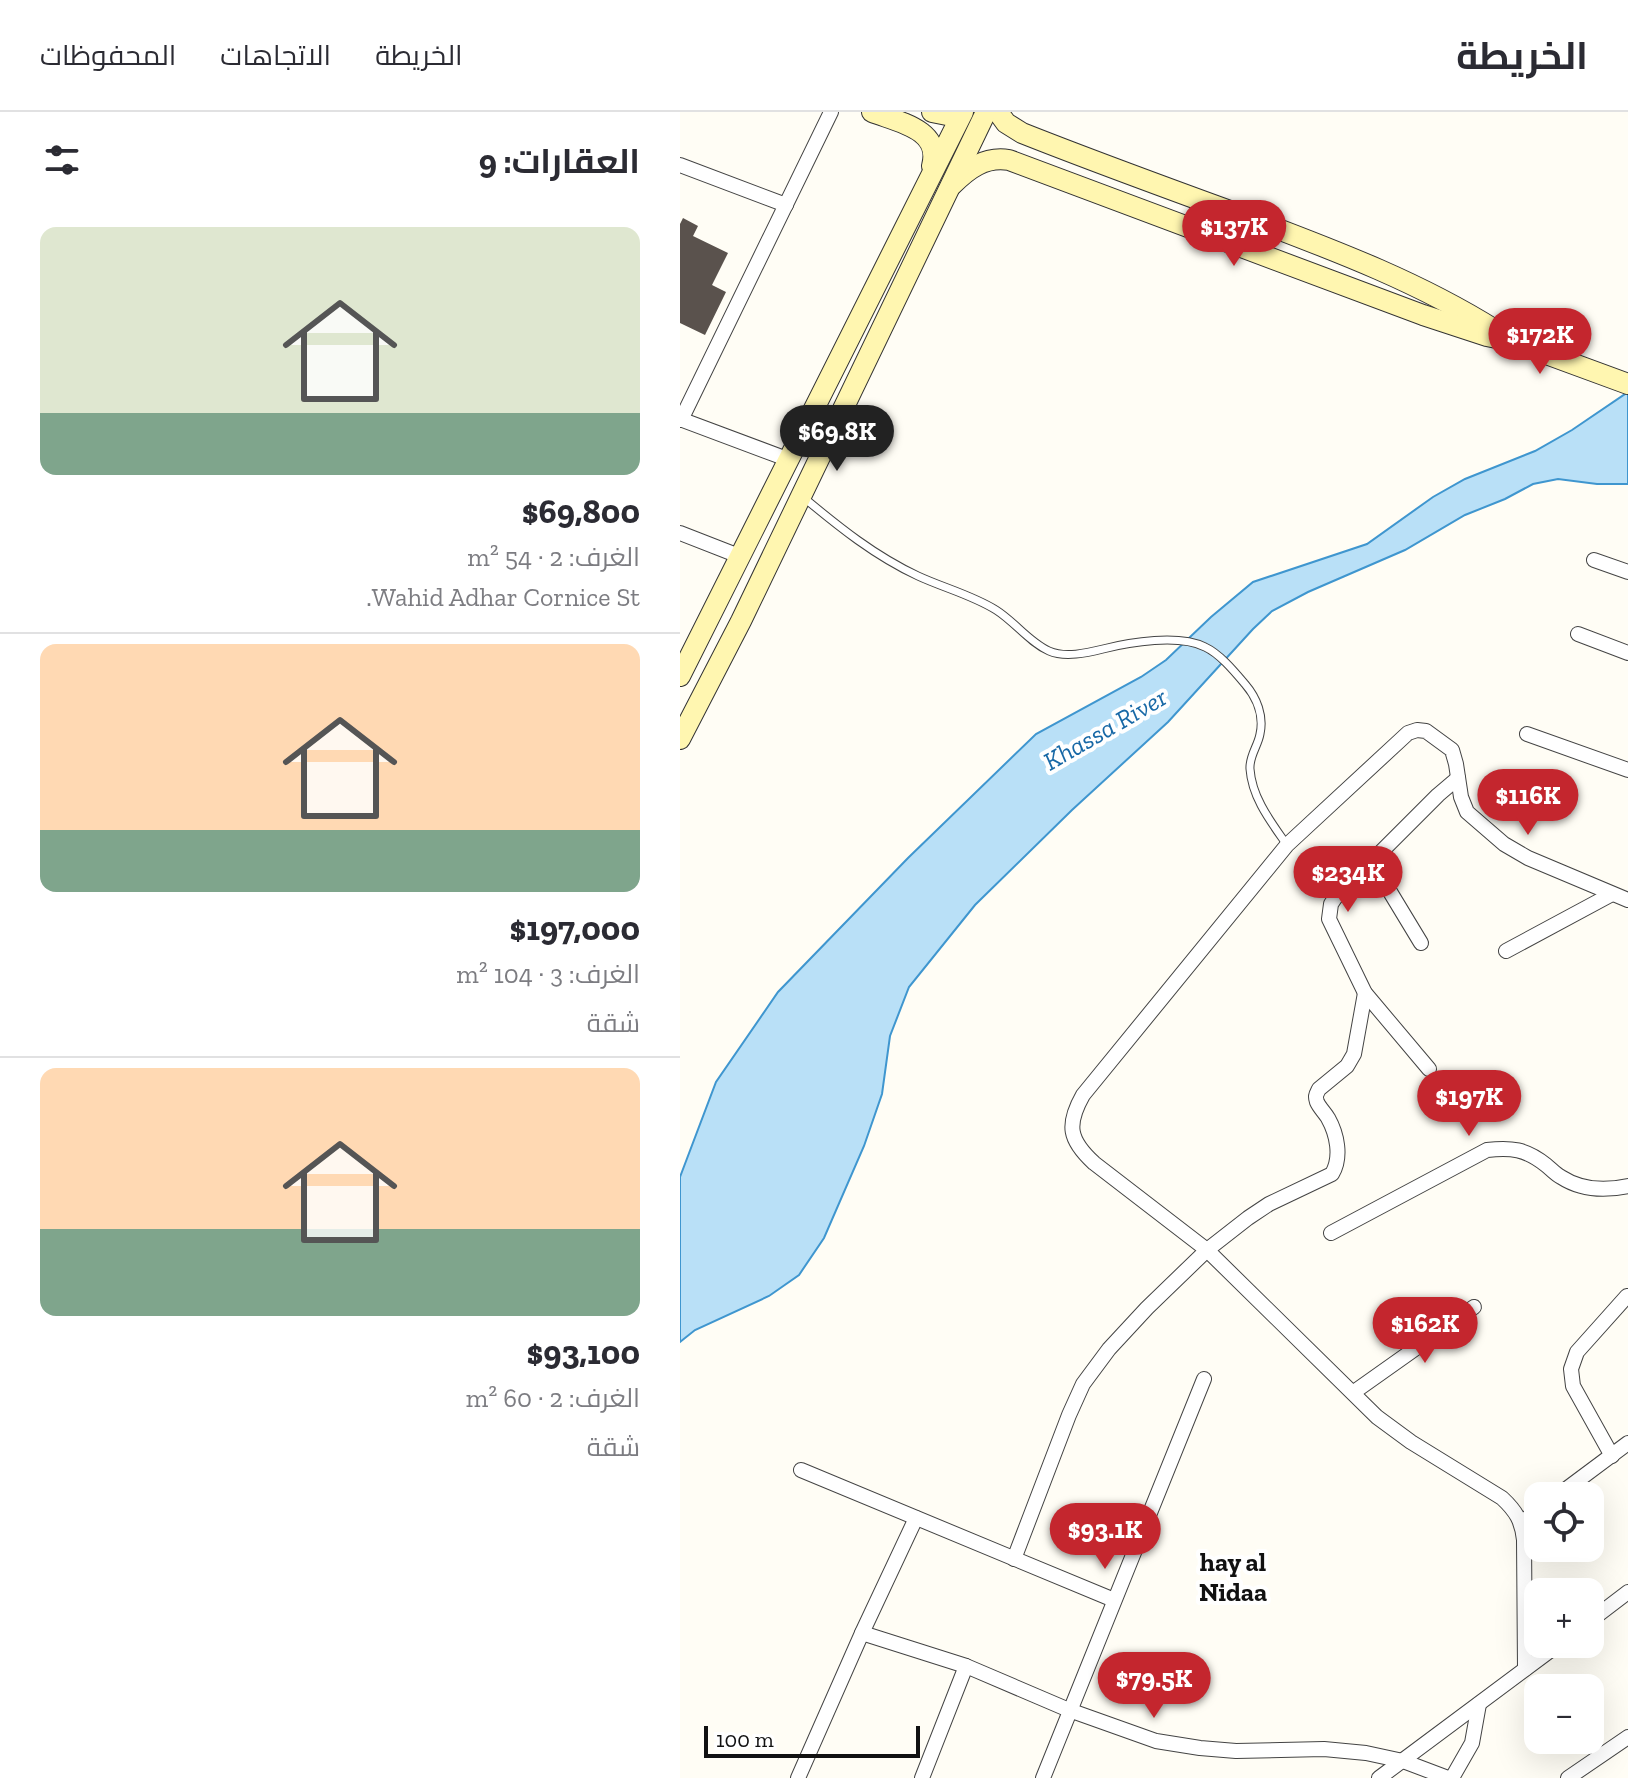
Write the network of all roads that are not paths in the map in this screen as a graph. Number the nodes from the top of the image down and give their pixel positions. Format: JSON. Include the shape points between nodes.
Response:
{"nodes":[{"id":1,"x":831,"y":112,"type":"edge"},
{"id":2,"x":872,"y":112,"type":"edge"},
{"id":3,"x":932,"y":112,"type":"edge"},
{"id":4,"x":956,"y":112,"type":"edge"},
{"id":5,"x":963,"y":112,"type":"edge"},
{"id":6,"x":986,"y":112,"type":"edge"},
{"id":7,"x":998,"y":112,"type":"edge"},
{"id":8,"x":909,"y":119,"type":"edge"},
{"id":9,"x":680,"y":165,"type":"edge"},
{"id":10,"x":929,"y":177,"type":"junction"},
{"id":11,"x":952,"y":185,"type":"junction"},
{"id":12,"x":786,"y":205,"type":"junction"},
{"id":13,"x":1511,"y":341,"type":"junction"},
{"id":14,"x":1628,"y":384,"type":"edge"},
{"id":15,"x":680,"y":419,"type":"edge"},
{"id":16,"x":787,"y":459,"type":"junction"},
{"id":17,"x":802,"y":496,"type":"junction"},
{"id":18,"x":680,"y":533,"type":"edge"},
{"id":19,"x":739,"y":556,"type":"junction"},
{"id":20,"x":1594,"y":560,"type":"dead end"},
{"id":21,"x":1628,"y":572,"type":"edge"},
{"id":22,"x":715,"y":608,"type":"junction"},
{"id":23,"x":741,"y":621,"type":"junction"},
{"id":24,"x":1578,"y":634,"type":"dead end"},
{"id":25,"x":1628,"y":653,"type":"edge"},
{"id":26,"x":680,"y":676,"type":"edge"},
{"id":27,"x":1527,"y":734,"type":"dead end"},
{"id":28,"x":680,"y":739,"type":"edge"},
{"id":29,"x":1628,"y":770,"type":"edge"},
{"id":30,"x":1458,"y":778,"type":"junction"},
{"id":31,"x":1287,"y":845,"type":"junction"},
{"id":32,"x":1372,"y":862,"type":"junction"},
{"id":33,"x":1612,"y":894,"type":"junction"},
{"id":34,"x":1628,"y":900,"type":"edge"},
{"id":35,"x":1421,"y":943,"type":"dead end"},
{"id":36,"x":1506,"y":951,"type":"dead end"},
{"id":37,"x":1365,"y":993,"type":"junction"},
{"id":38,"x":1429,"y":1069,"type":"dead end"},
{"id":39,"x":1628,"y":1186,"type":"edge"},
{"id":40,"x":1331,"y":1233,"type":"dead end"},
{"id":41,"x":1207,"y":1250,"type":"junction"},
{"id":42,"x":1627,"y":1296,"type":"edge"},
{"id":43,"x":1474,"y":1307,"type":"dead end"},
{"id":44,"x":1204,"y":1379,"type":"dead end"},
{"id":45,"x":1354,"y":1392,"type":"junction"},
{"id":46,"x":1628,"y":1443,"type":"edge"},
{"id":47,"x":1612,"y":1456,"type":"junction"},
{"id":48,"x":801,"y":1470,"type":"dead end"},
{"id":49,"x":1576,"y":1482,"type":"edge"},
{"id":50,"x":916,"y":1518,"type":"junction"},
{"id":51,"x":1522,"y":1522,"type":"joint"},
{"id":52,"x":1014,"y":1559,"type":"junction"},
{"id":53,"x":1628,"y":1592,"type":"edge"},
{"id":54,"x":1114,"y":1600,"type":"junction"},
{"id":55,"x":1604,"y":1610,"type":"edge"},
{"id":56,"x":862,"y":1633,"type":"junction"},
{"id":57,"x":1540,"y":1658,"type":"edge"},
{"id":58,"x":966,"y":1666,"type":"junction"},
{"id":59,"x":1525,"y":1669,"type":"junction"},
{"id":60,"x":1479,"y":1704,"type":"junction"},
{"id":61,"x":1069,"y":1710,"type":"junction"},
{"id":62,"x":1628,"y":1737,"type":"edge"},
{"id":63,"x":1403,"y":1761,"type":"junction"},
{"id":64,"x":798,"y":1778,"type":"edge"},
{"id":65,"x":922,"y":1778,"type":"edge"},
{"id":66,"x":1043,"y":1778,"type":"edge"},
{"id":67,"x":1379,"y":1778,"type":"edge"},
{"id":68,"x":1450,"y":1778,"type":"edge"},
{"id":69,"x":1568,"y":1778,"type":"edge"}],
"edges":[{"from":1,"to":12,"type":"street"},
{"from":2,"to":8,"type":"main road"},
{"from":3,"to":4,"type":"main road"},
{"from":5,"to":10,"type":"main road"},
{"from":6,"to":11,"type":"main road"},
{"from":7,"to":13,"type":"main road","via":[[1022,133],[1386,271]]},
{"from":8,"to":10,"type":"main road","via":[[933,145]]},
{"from":9,"to":12,"type":"street"},
{"from":10,"to":16,"type":"main road"},
{"from":11,"to":13,"type":"main road","via":[[980,163],[1009,160],[1423,315]]},
{"from":11,"to":17,"type":"main road"},
{"from":12,"to":15,"type":"street"},
{"from":13,"to":14,"type":"main road"},
{"from":15,"to":16,"type":"street"},
{"from":16,"to":19,"type":"main road"},
{"from":17,"to":23,"type":"main road"},
{"from":17,"to":31,"type":"lane","via":[[869,548],[917,576],[996,610],[1050,652],[1067,655],[1143,641],[1192,643],[1215,653],[1255,697],[1260,735],[1252,778],[1262,808]]},
{"from":18,"to":19,"type":"street"},
{"from":19,"to":22,"type":"main road"},
{"from":20,"to":21,"type":"street"},
{"from":22,"to":23,"type":"main road"},
{"from":22,"to":26,"type":"main road"},
{"from":23,"to":28,"type":"main road"},
{"from":24,"to":25,"type":"street"},
{"from":27,"to":29,"type":"street"},
{"from":30,"to":31,"type":"street","via":[[1452,750],[1426,731],[1408,733]]},
{"from":30,"to":32,"type":"street"},
{"from":30,"to":33,"type":"street","via":[[1467,812],[1504,844]]},
{"from":31,"to":41,"type":"street","via":[[1073,1112],[1072,1132],[1080,1150]]},
{"from":32,"to":35,"type":"street"},
{"from":32,"to":37,"type":"street","via":[[1335,898],[1329,912]]},
{"from":33,"to":34,"type":"street"},
{"from":33,"to":36,"type":"street"},
{"from":37,"to":38,"type":"street"},
{"from":37,"to":41,"type":"street","via":[[1354,1054],[1316,1094],[1334,1134],[1337,1166],[1332,1174],[1269,1204]]},
{"from":39,"to":40,"type":"street","via":[[1581,1186],[1527,1152],[1487,1150]]},
{"from":41,"to":45,"type":"street"},
{"from":41,"to":52,"type":"street","via":[[1109,1349],[1083,1384]]},
{"from":42,"to":47,"type":"street","via":[[1577,1352],[1571,1369],[1573,1386]]},
{"from":43,"to":45,"type":"street"},
{"from":44,"to":54,"type":"street"},
{"from":45,"to":51,"type":"street","via":[[1411,1442],[1502,1498]]},
{"from":46,"to":47,"type":"street"},
{"from":47,"to":49,"type":"street"},
{"from":48,"to":50,"type":"street"},
{"from":50,"to":52,"type":"street"},
{"from":50,"to":56,"type":"street"},
{"from":51,"to":59,"type":"street"},
{"from":52,"to":54,"type":"street"},
{"from":53,"to":55,"type":"street"},
{"from":54,"to":61,"type":"street"},
{"from":56,"to":58,"type":"street"},
{"from":56,"to":64,"type":"street"},
{"from":57,"to":59,"type":"street"},
{"from":58,"to":61,"type":"street"},
{"from":58,"to":65,"type":"street"},
{"from":59,"to":60,"type":"street"},
{"from":60,"to":63,"type":"street"},
{"from":60,"to":68,"type":"street","via":[[1472,1743]]},
{"from":61,"to":63,"type":"street","via":[[1156,1741],[1200,1748],[1324,1749]]},
{"from":61,"to":66,"type":"street"},
{"from":62,"to":69,"type":"street"},
{"from":63,"to":67,"type":"street"},
{"from":63,"to":68,"type":"street"}]}
